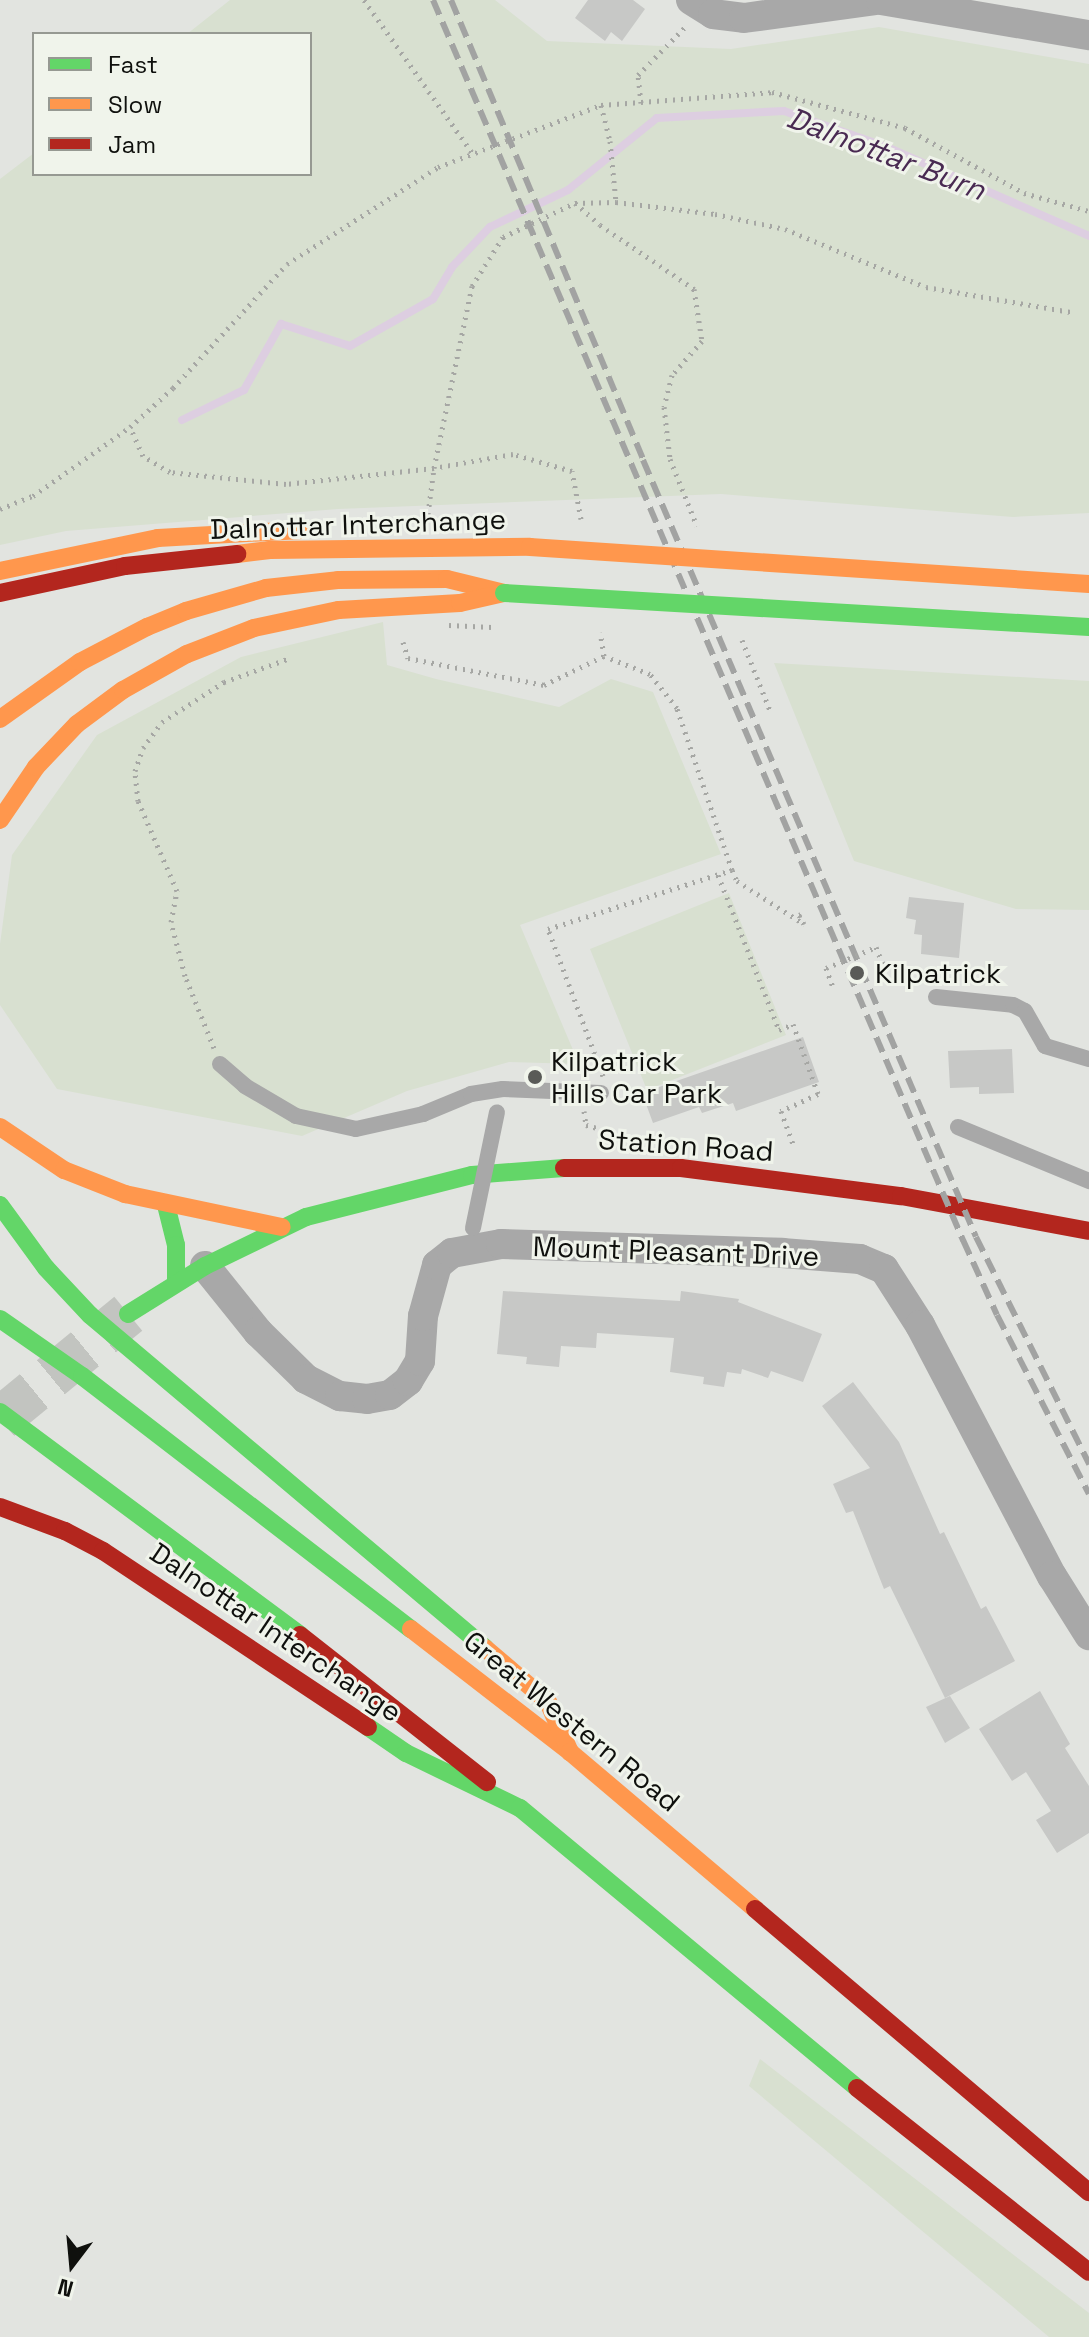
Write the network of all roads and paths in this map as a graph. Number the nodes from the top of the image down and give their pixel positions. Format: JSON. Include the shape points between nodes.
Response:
{"nodes":[{"id":1,"x":364,"y":0,"type":"edge"},
{"id":2,"x":875,"y":0,"type":"edge"},
{"id":3,"x":881,"y":0,"type":"edge"},
{"id":4,"x":697,"y":4,"type":"edge"},
{"id":5,"x":1089,"y":35,"type":"edge"},
{"id":6,"x":641,"y":103,"type":"junction"},
{"id":7,"x":601,"y":105,"type":"junction"},
{"id":8,"x":473,"y":154,"type":"junction"},
{"id":9,"x":616,"y":202,"type":"junction"},
{"id":10,"x":575,"y":203,"type":"junction"},
{"id":11,"x":1089,"y":211,"type":"edge"},
{"id":12,"x":1071,"y":312,"type":"dead end"},
{"id":13,"x":130,"y":427,"type":"junction"},
{"id":14,"x":670,"y":459,"type":"dead end"},
{"id":15,"x":434,"y":468,"type":"junction"},
{"id":16,"x":0,"y":509,"type":"edge"},
{"id":17,"x":428,"y":515,"type":"dead end"},
{"id":18,"x":530,"y":547,"type":"junction"},
{"id":19,"x":0,"y":571,"type":"edge"},
{"id":20,"x":1089,"y":584,"type":"edge"},
{"id":21,"x":0,"y":593,"type":"edge"},
{"id":22,"x":504,"y":593,"type":"junction"},
{"id":23,"x":1089,"y":627,"type":"edge"},
{"id":24,"x":390,"y":642,"type":"dead end"},
{"id":25,"x":403,"y":642,"type":"dead end"},
{"id":26,"x":604,"y":656,"type":"dead end"},
{"id":27,"x":294,"y":657,"type":"dead end"},
{"id":28,"x":0,"y":719,"type":"edge"},
{"id":29,"x":0,"y":820,"type":"edge"},
{"id":30,"x":732,"y":870,"type":"junction"},
{"id":31,"x":718,"y":875,"type":"junction"},
{"id":32,"x":805,"y":913,"type":"dead end"},
{"id":33,"x":885,"y":969,"type":"dead end"},
{"id":34,"x":834,"y":990,"type":"dead end"},
{"id":35,"x":936,"y":997,"type":"dead end"},
{"id":36,"x":1089,"y":1059,"type":"edge"},
{"id":37,"x":220,"y":1064,"type":"joint"},
{"id":38,"x":503,"y":1089,"type":"junction"},
{"id":39,"x":601,"y":1093,"type":"joint"},
{"id":40,"x":0,"y":1127,"type":"edge"},
{"id":41,"x":958,"y":1127,"type":"dead end"},
{"id":42,"x":796,"y":1158,"type":"dead end"},
{"id":43,"x":1089,"y":1181,"type":"edge"},
{"id":44,"x":0,"y":1205,"type":"edge"},
{"id":45,"x":166,"y":1205,"type":"junction"},
{"id":46,"x":282,"y":1227,"type":"junction"},
{"id":47,"x":1089,"y":1231,"type":"edge"},
{"id":48,"x":472,"y":1239,"type":"junction"},
{"id":49,"x":205,"y":1266,"type":"junction"},
{"id":50,"x":176,"y":1282,"type":"junction"},
{"id":51,"x":128,"y":1314,"type":"tunnel mouth"},
{"id":52,"x":0,"y":1319,"type":"edge"},
{"id":53,"x":0,"y":1412,"type":"edge"},
{"id":54,"x":0,"y":1507,"type":"edge"},
{"id":55,"x":1089,"y":1635,"type":"edge"},
{"id":56,"x":570,"y":1752,"type":"junction"},
{"id":57,"x":520,"y":1808,"type":"junction"},
{"id":58,"x":1089,"y":2192,"type":"edge"},
{"id":59,"x":1089,"y":2272,"type":"edge"}],
"edges":[{"from":1,"to":8,"type":"path"},
{"from":2,"to":4,"type":"street","via":[[744,18]]},
{"from":3,"to":5,"type":"street"},
{"from":4,"to":6,"type":"path","via":[[638,75]]},
{"from":6,"to":7,"type":"path"},
{"from":6,"to":11,"type":"path","via":[[772,92],[905,128],[1024,193]]},
{"from":7,"to":8,"type":"path"},
{"from":7,"to":9,"type":"path"},
{"from":8,"to":13,"type":"path","via":[[438,167],[287,264]]},
{"from":9,"to":10,"type":"path"},
{"from":9,"to":12,"type":"path","via":[[785,229],[926,287]]},
{"from":10,"to":14,"type":"path","via":[[694,289],[702,341],[672,375],[664,407]]},
{"from":10,"to":15,"type":"path","via":[[503,237],[472,286]]},
{"from":13,"to":15,"type":"path","via":[[143,456],[170,472],[286,484]]},
{"from":13,"to":16,"type":"path","via":[[33,496]]},
{"from":15,"to":17,"type":"path"},
{"from":18,"to":19,"type":"main road","via":[[479,535],[270,529],[158,538]]},
{"from":18,"to":20,"type":"main road","bridge":true},
{"from":18,"to":21,"type":"main road","name":"Dalnottar Interchange","via":[[270,550],[125,566]]},
{"from":22,"to":23,"type":"main road","bridge":true},
{"from":22,"to":28,"type":"main road","via":[[447,579],[338,580],[266,588],[147,627],[80,662]]},
{"from":22,"to":29,"type":"main road","via":[[460,603],[339,610],[254,628],[187,654],[77,724],[36,767]]},
{"from":24,"to":25,"type":"path"},
{"from":26,"to":30,"type":"path","via":[[650,674],[677,708]]},
{"from":27,"to":37,"type":"path","via":[[224,682],[162,722],[143,748],[135,771],[138,801],[177,891],[171,922],[185,976]]},
{"from":30,"to":31,"type":"path"},
{"from":30,"to":32,"type":"path","via":[[737,881],[804,924],[799,915]]},
{"from":31,"to":39,"type":"path","via":[[548,929],[604,1072]]},
{"from":31,"to":42,"type":"path","via":[[779,1030],[793,1024],[818,1094],[781,1111]]},
{"from":33,"to":34,"type":"path","bridge":true,"via":[[876,947],[826,968]]},
{"from":35,"to":36,"type":"lane","via":[[1013,1005],[1025,1011],[1045,1046]]},
{"from":37,"to":38,"type":"lane","via":[[245,1086],[296,1116],[356,1129]]},
{"from":38,"to":39,"type":"lane"},
{"from":38,"to":48,"type":"lane","bridge":true},
{"from":40,"to":45,"type":"main road","via":[[64,1170]]},
{"from":41,"to":43,"type":"lane"},
{"from":44,"to":56,"type":"main road","via":[[37,1257],[90,1315],[548,1702]]},
{"from":45,"to":46,"type":"main road"},
{"from":45,"to":50,"type":"main road","via":[[176,1245]]},
{"from":46,"to":47,"type":"main road","name":"Station Road","via":[[346,1204],[472,1175],[645,1166],[843,1188]]},
{"from":46,"to":49,"type":"main road","name":"Station Road"},
{"from":48,"to":49,"type":"street","name":"Mount Pleasant Drive","via":[[437,1265],[423,1316],[420,1361],[408,1381],[390,1395],[367,1399],[340,1396],[306,1379],[258,1332]]},
{"from":48,"to":55,"type":"street","name":"Mount Pleasant Drive","via":[[782,1253],[860,1259],[884,1269],[920,1325],[1052,1576]]},
{"from":49,"to":50,"type":"main road","name":"Station Road"},
{"from":50,"to":51,"type":"main road","name":"Station Road"},
{"from":52,"to":56,"type":"main road","name":"Great Western Road","via":[[82,1376]]},
{"from":53,"to":57,"type":"main road"},
{"from":54,"to":57,"type":"main road","name":"Dalnottar Interchange","via":[[103,1551],[406,1753]]},
{"from":56,"to":58,"type":"main road","name":"Great Western Road"},
{"from":57,"to":59,"type":"main road","via":[[823,2061]]}]}
